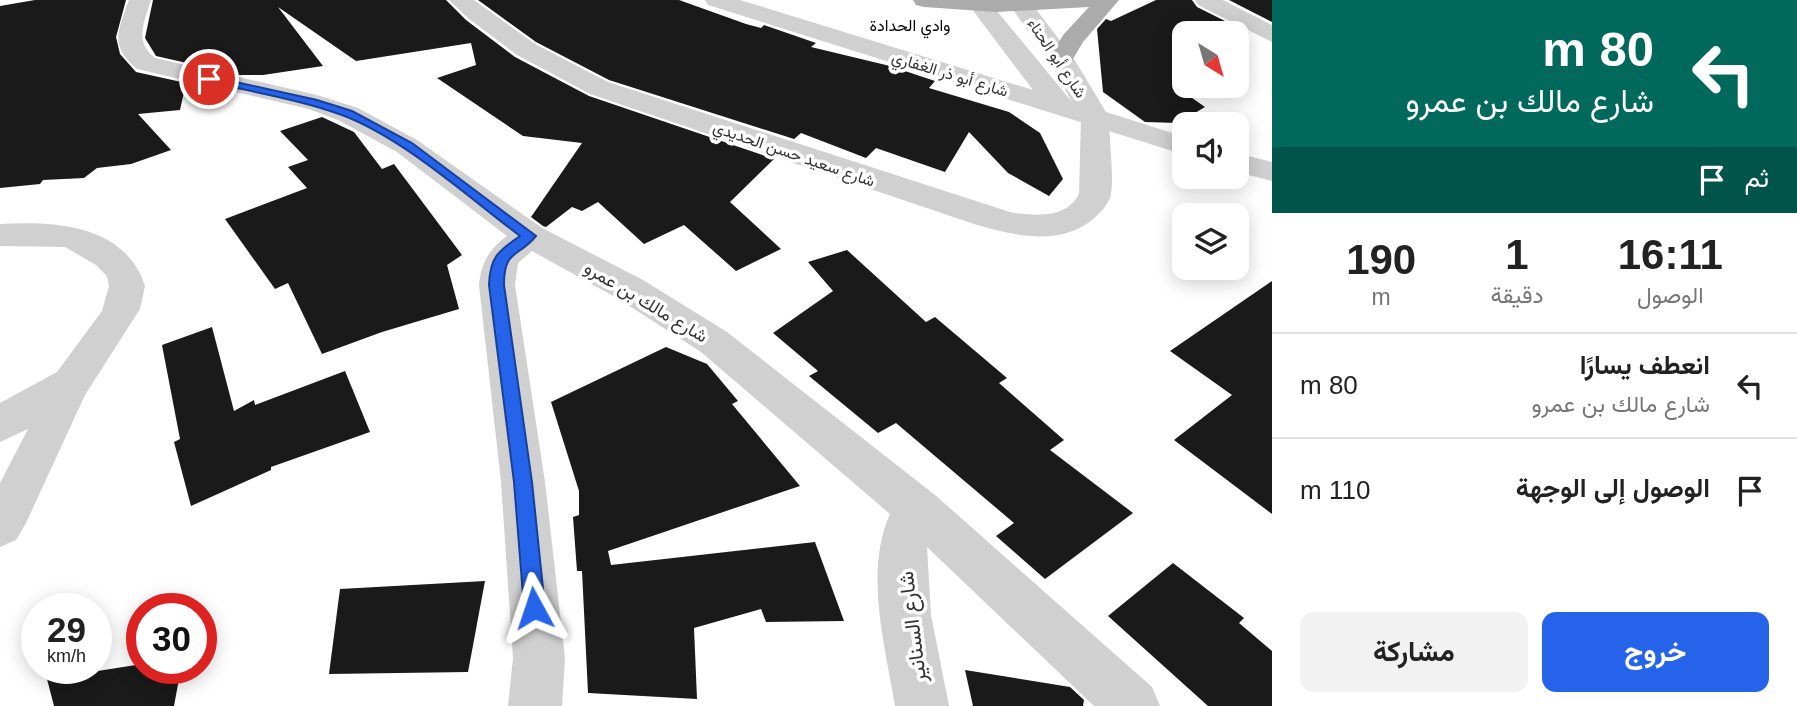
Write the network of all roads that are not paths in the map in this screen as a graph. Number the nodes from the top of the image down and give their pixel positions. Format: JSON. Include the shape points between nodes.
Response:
{"nodes":[{"id":1,"x":140,"y":0,"type":"edge"},
{"id":2,"x":460,"y":0,"type":"edge"},
{"id":3,"x":716,"y":0,"type":"edge"},
{"id":4,"x":924,"y":0,"type":"edge"},
{"id":5,"x":1095,"y":0,"type":"edge"},
{"id":6,"x":1108,"y":0,"type":"edge"},
{"id":7,"x":1206,"y":0,"type":"edge"},
{"id":8,"x":978,"y":2,"type":"edge"},
{"id":9,"x":1018,"y":2,"type":"edge"},
{"id":10,"x":1272,"y":35,"type":"edge"},
{"id":11,"x":1061,"y":59,"type":"junction"},
{"id":12,"x":1062,"y":109,"type":"junction"},
{"id":13,"x":1094,"y":132,"type":"junction"},
{"id":14,"x":1172,"y":144,"type":"edge"},
{"id":15,"x":1249,"y":165,"type":"edge"},
{"id":16,"x":1272,"y":172,"type":"edge"},
{"id":17,"x":0,"y":235,"type":"edge"},
{"id":18,"x":530,"y":236,"type":"junction"},
{"id":19,"x":70,"y":384,"type":"junction"},
{"id":20,"x":0,"y":424,"type":"edge"},
{"id":21,"x":919,"y":510,"type":"junction"},
{"id":22,"x":0,"y":525,"type":"edge"},
{"id":23,"x":534,"y":706,"type":"edge"},
{"id":24,"x":922,"y":706,"type":"edge"},
{"id":25,"x":1133,"y":706,"type":"edge"}],
"edges":[{"from":1,"to":18,"type":"street","name":"شارع مالك بن عمرو","via":[[128,38],[131,49],[146,64],[348,114],[407,146]]},
{"from":2,"to":13,"type":"street","name":"شارع سعيد حسن الحديدي","via":[[528,53],[599,88],[1013,224],[1060,224],[1089,206],[1095,194],[1097,166]]},
{"from":3,"to":12,"type":"street","name":"شارع أبو ذر الغفاري"},
{"from":4,"to":8,"type":"main road"},
{"from":5,"to":9,"type":"main road"},
{"from":6,"to":11,"type":"main road"},
{"from":7,"to":10,"type":"street"},
{"from":8,"to":9,"type":"main road"},
{"from":8,"to":12,"type":"street","name":"شارع أبو الحناء"},
{"from":9,"to":11,"type":"street","name":"شارع أبو الحناء"},
{"from":11,"to":13,"type":"street","name":"شارع أبو الحناء"},
{"from":12,"to":13,"type":"street"},
{"from":13,"to":14,"type":"street"},
{"from":15,"to":16,"type":"street"},
{"from":17,"to":19,"type":"street","via":[[65,237],[91,246],[121,271],[127,294],[120,312]]},
{"from":18,"to":21,"type":"street","name":"شارع مالك بن عمرو","via":[[630,289],[714,342]]},
{"from":18,"to":23,"type":"street","via":[[505,253],[497,266],[497,285],[523,482],[539,658]]},
{"from":19,"to":20,"type":"street"},
{"from":19,"to":22,"type":"street"},
{"from":21,"to":24,"type":"street","name":"شارع السنانير","via":[[907,527],[903,555],[905,608]]},
{"from":21,"to":25,"type":"street","name":"شارع مالك بن عمرو"}]}
